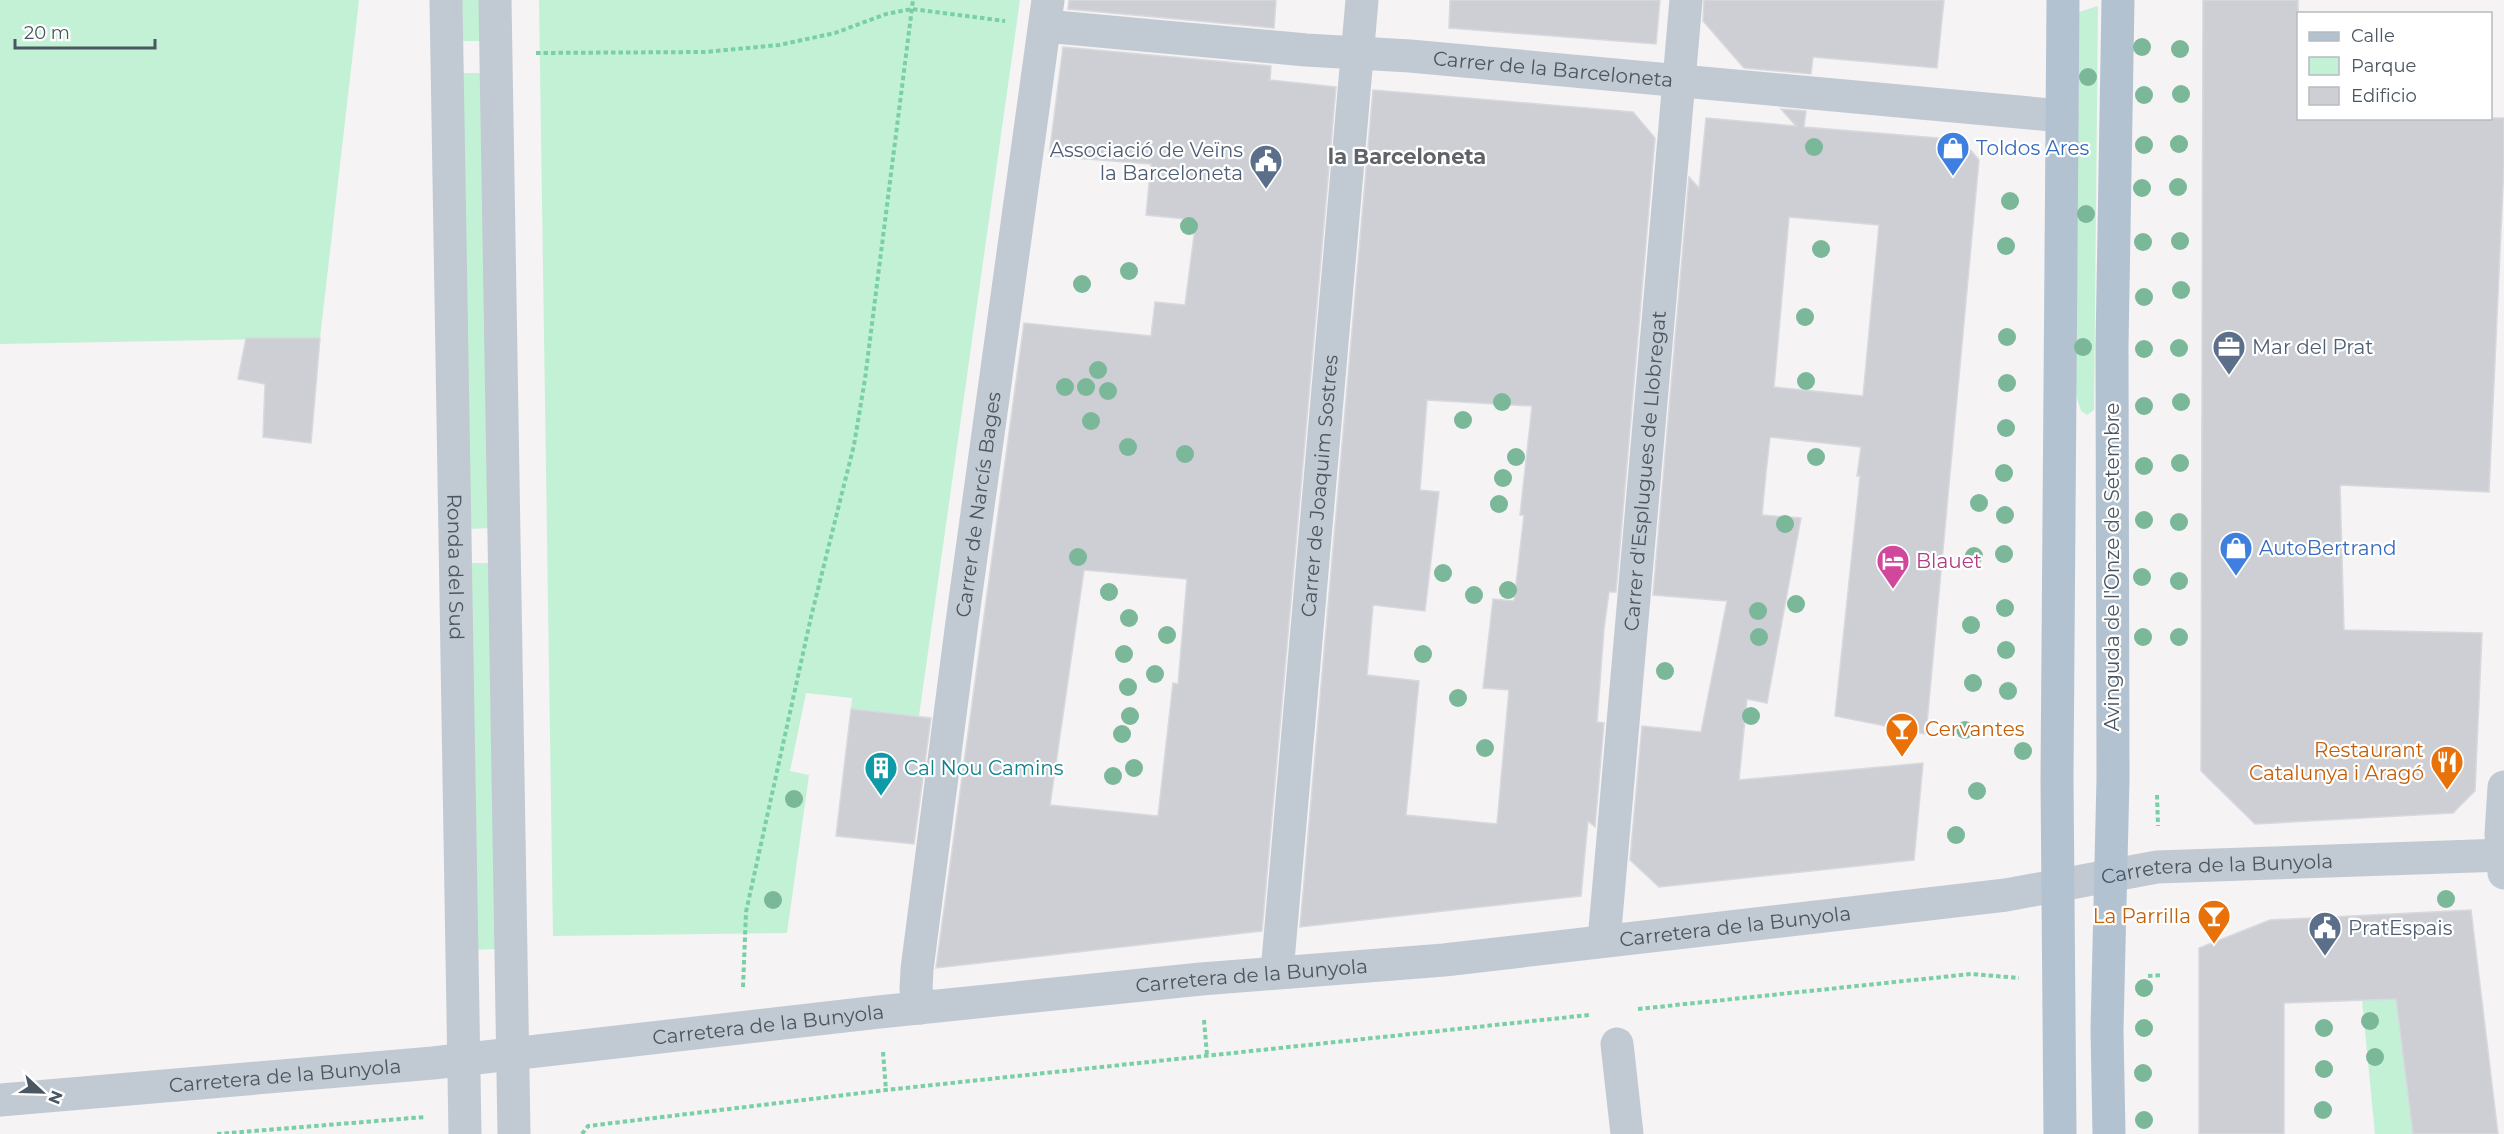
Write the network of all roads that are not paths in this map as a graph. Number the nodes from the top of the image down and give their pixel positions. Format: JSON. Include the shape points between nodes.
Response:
{"nodes":[{"id":1,"x":446,"y":0,"type":"edge"},
{"id":2,"x":495,"y":0,"type":"edge"},
{"id":3,"x":1362,"y":0,"type":"edge"},
{"id":4,"x":1686,"y":0,"type":"edge"},
{"id":5,"x":2063,"y":0,"type":"edge"},
{"id":6,"x":2118,"y":0,"type":"edge"},
{"id":7,"x":1046,"y":13,"type":"edge"},
{"id":8,"x":1357,"y":53,"type":"junction"},
{"id":9,"x":1679,"y":80,"type":"junction"},
{"id":10,"x":2062,"y":116,"type":"junction"},
{"id":11,"x":2504,"y":787,"type":"edge"},
{"id":12,"x":2503,"y":861,"type":"edge"},
{"id":13,"x":2111,"y":874,"type":"junction"},
{"id":14,"x":2058,"y":886,"type":"junction"},
{"id":15,"x":1604,"y":941,"type":"junction"},
{"id":16,"x":1277,"y":972,"type":"junction"},
{"id":17,"x":920,"y":1008,"type":"junction"},
{"id":18,"x":1617,"y":1044,"type":"dead end"},
{"id":19,"x":511,"y":1054,"type":"junction"},
{"id":20,"x":462,"y":1060,"type":"junction"},
{"id":21,"x":0,"y":1100,"type":"edge"},
{"id":22,"x":465,"y":1134,"type":"edge"},
{"id":23,"x":514,"y":1134,"type":"edge"},
{"id":24,"x":1627,"y":1134,"type":"edge"},
{"id":25,"x":2060,"y":1134,"type":"edge"},
{"id":26,"x":2109,"y":1134,"type":"edge"}],
"edges":[{"from":1,"to":20,"type":"street","name":"Ronda del Sud"},
{"from":2,"to":19,"type":"street"},
{"from":3,"to":8,"type":"street","name":"Carrer de Joaquim Sostres"},
{"from":4,"to":9,"type":"street","name":"Carrer d'Esplugues de Llobregat"},
{"from":5,"to":10,"type":"main road"},
{"from":6,"to":13,"type":"main road","name":"Avinguda de l'Onze de Setembre","via":[[2112,347]]},
{"from":7,"to":8,"type":"street","name":"Carrer de la Barceloneta"},
{"from":7,"to":17,"type":"street","name":"Carrer de Narcís Bages","via":[[917,969]]},
{"from":8,"to":9,"type":"street","name":"Carrer de la Barceloneta"},
{"from":8,"to":16,"type":"street","name":"Carrer de Joaquim Sostres"},
{"from":9,"to":10,"type":"street","name":"Carrer de la Barceloneta"},
{"from":9,"to":15,"type":"street","name":"Carrer d'Esplugues de Llobregat"},
{"from":10,"to":14,"type":"main road"},
{"from":11,"to":12,"type":"street"},
{"from":12,"to":13,"type":"street","name":"Carretera de la Bunyola","via":[[2166,867]]},
{"from":13,"to":14,"type":"street","name":"Carretera de la Bunyola"},
{"from":13,"to":26,"type":"main road","name":"Avinguda de l'Onze de Setembre"},
{"from":14,"to":15,"type":"street","name":"Carretera de la Bunyola"},
{"from":14,"to":25,"type":"main road"},
{"from":15,"to":16,"type":"street","name":"Carretera de la Bunyola","via":[[1444,960]]},
{"from":16,"to":17,"type":"street","name":"Carretera de la Bunyola"},
{"from":17,"to":19,"type":"street","name":"Carretera de la Bunyola"},
{"from":18,"to":24,"type":"street"},
{"from":19,"to":20,"type":"street","name":"Carretera de la Bunyola"},
{"from":19,"to":23,"type":"street"},
{"from":20,"to":21,"type":"street","name":"Carretera de la Bunyola"},
{"from":20,"to":22,"type":"street","name":"Ronda del Sud"}]}
